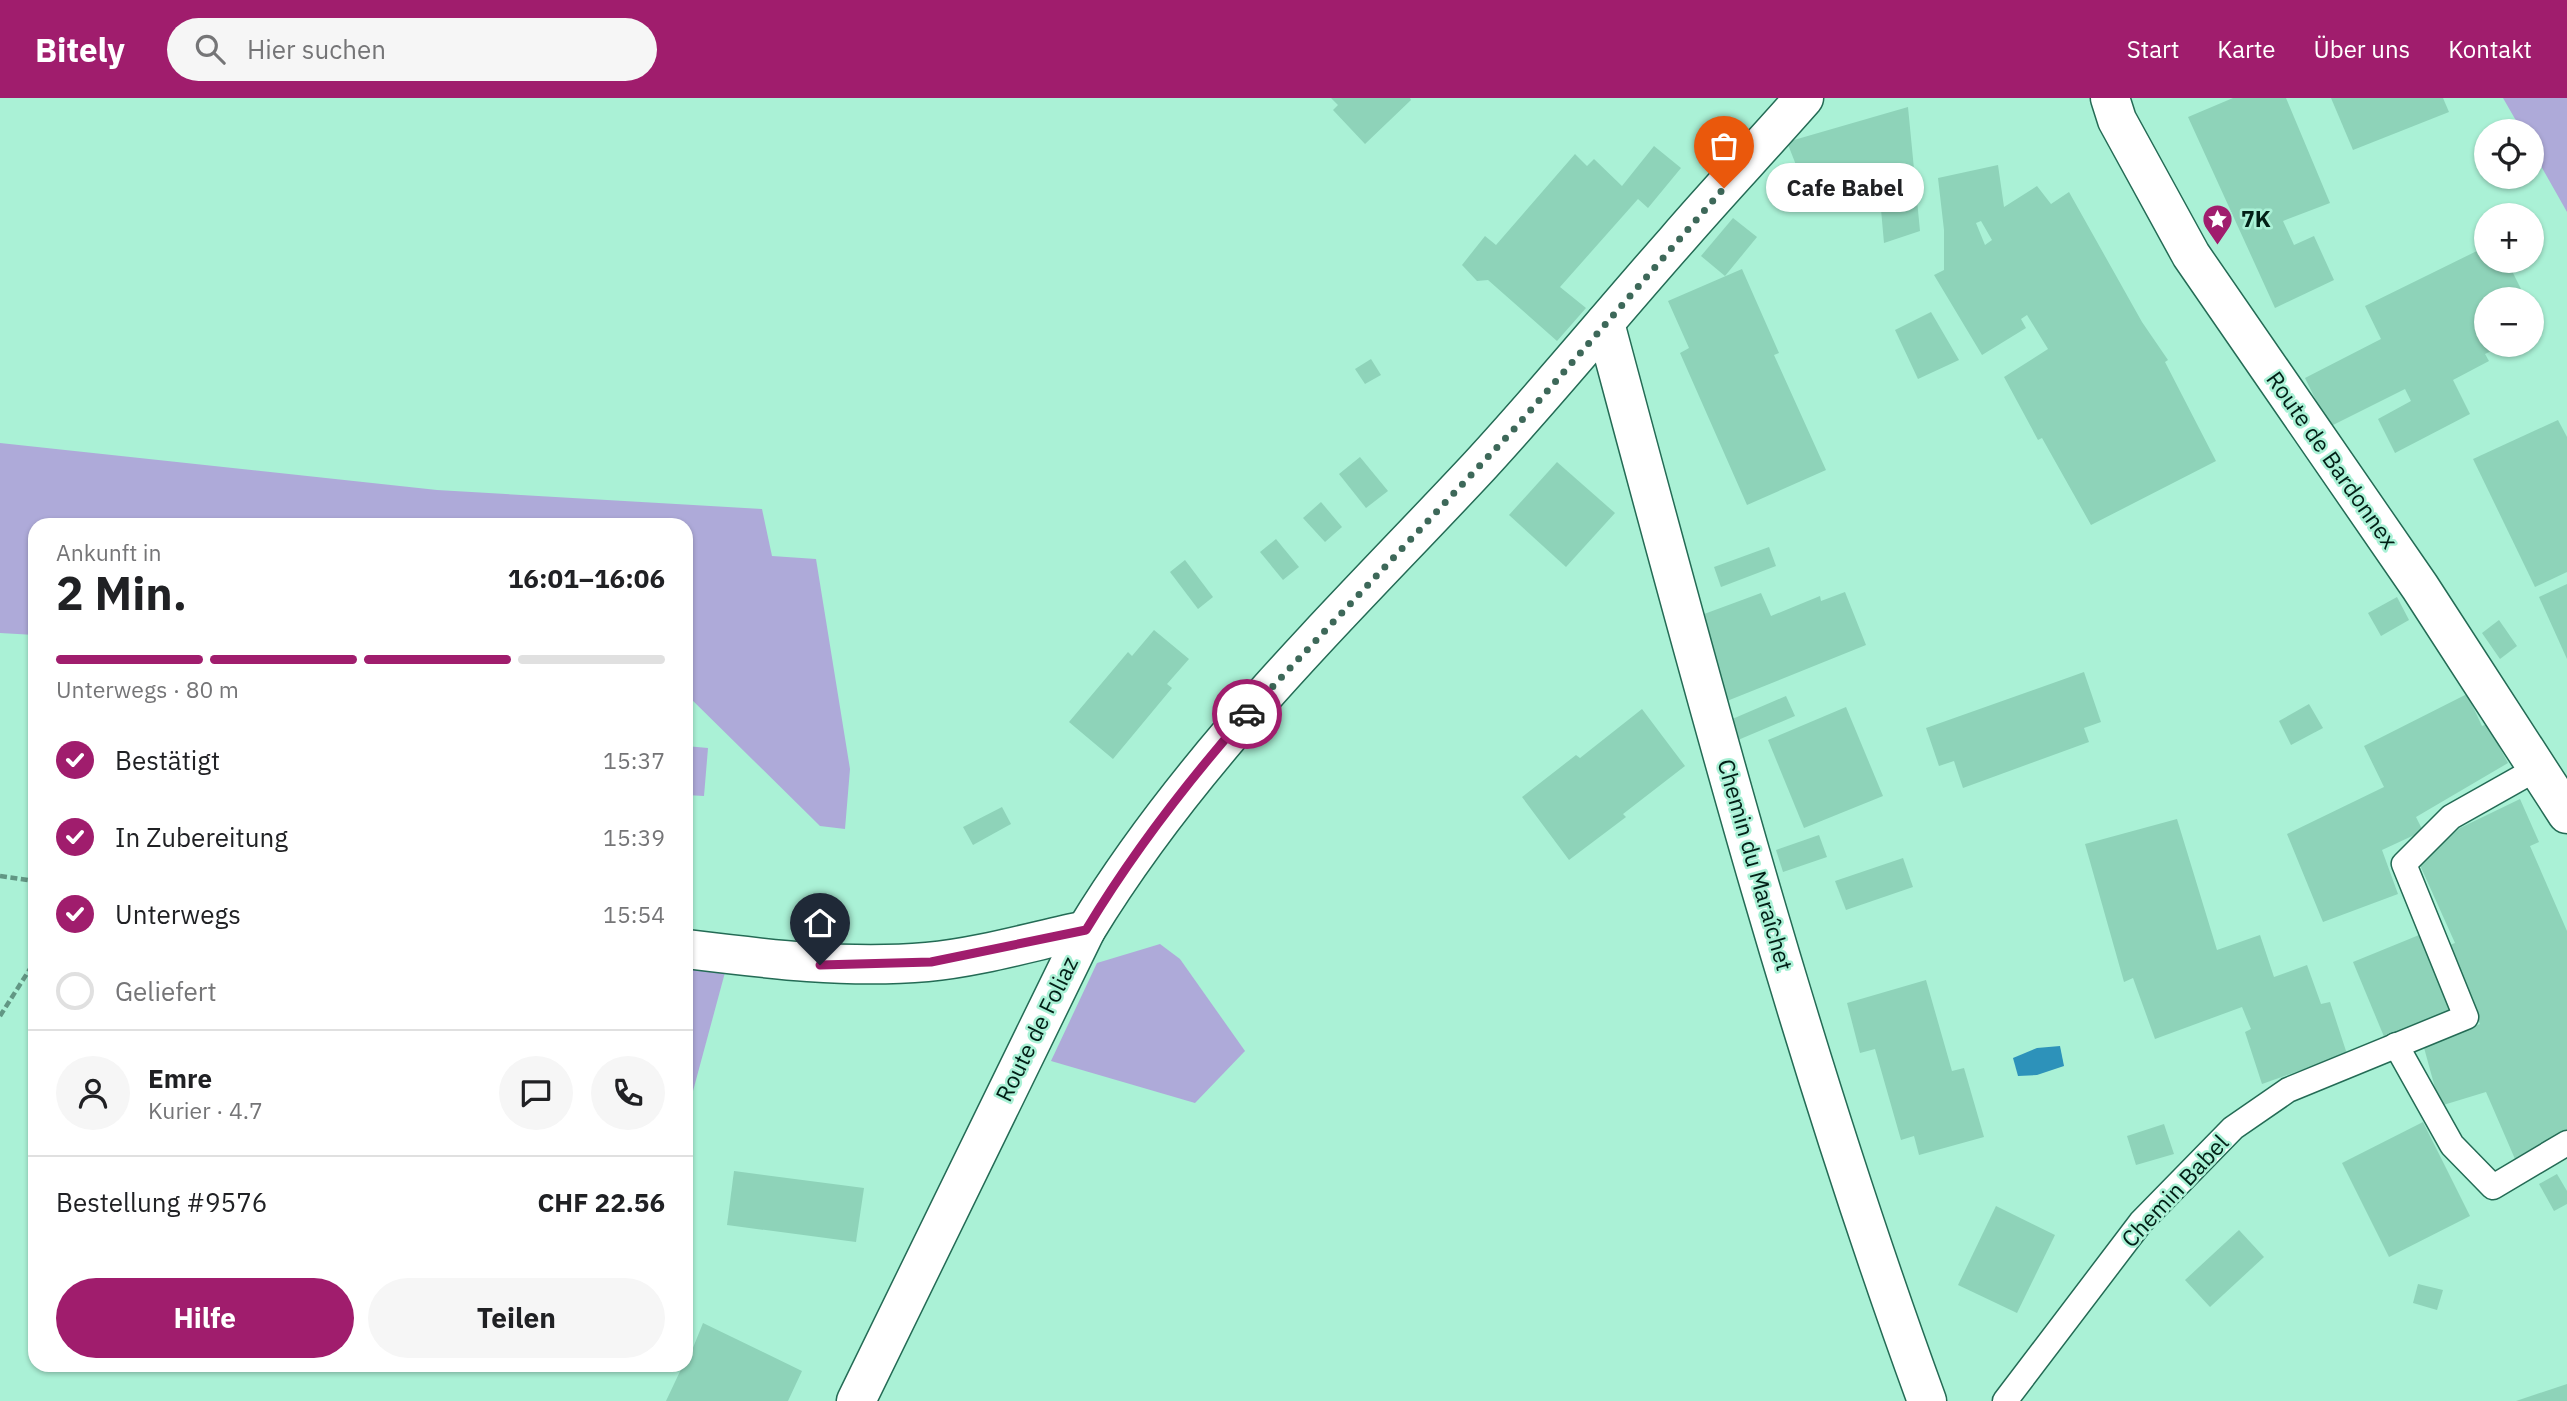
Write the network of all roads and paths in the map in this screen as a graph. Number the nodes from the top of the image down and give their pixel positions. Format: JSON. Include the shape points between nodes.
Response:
{"nodes":[{"id":1,"x":1804,"y":98,"type":"edge"},
{"id":2,"x":2110,"y":98,"type":"edge"},
{"id":3,"x":1605,"y":323,"type":"junction"},
{"id":4,"x":2539,"y":768,"type":"junction"},
{"id":5,"x":2567,"y":814,"type":"edge"},
{"id":6,"x":0,"y":876,"type":"edge"},
{"id":7,"x":28,"y":880,"type":"edge"},
{"id":8,"x":1086,"y":930,"type":"junction"},
{"id":9,"x":693,"y":950,"type":"edge"},
{"id":10,"x":28,"y":972,"type":"edge"},
{"id":11,"x":0,"y":1016,"type":"edge"},
{"id":12,"x":2396,"y":1045,"type":"junction"},
{"id":13,"x":2567,"y":1143,"type":"edge"},
{"id":14,"x":856,"y":1401,"type":"edge"},
{"id":15,"x":1927,"y":1401,"type":"edge"},
{"id":16,"x":2005,"y":1401,"type":"edge"}],
"edges":[{"from":1,"to":3,"type":"street","name":"Route de Foliaz"},
{"from":2,"to":4,"type":"street","name":"Route de Bardonnex","via":[[2117,120],[2190,255]]},
{"from":3,"to":8,"type":"street","name":"Route de Foliaz","via":[[1516,427],[1235,728],[1166,810]]},
{"from":3,"to":15,"type":"street","name":"Chemin du Maraîchet","via":[[1693,652],[1815,1069],[1875,1260]]},
{"from":4,"to":5,"type":"street","name":"Route de Bardonnex"},
{"from":4,"to":12,"type":"lane","name":"Chemin Babel","via":[[2451,817],[2404,864],[2466,1017]]},
{"from":6,"to":7,"type":"path"},
{"from":8,"to":9,"type":"street","via":[[931,962],[879,965],[820,965]]},
{"from":8,"to":14,"type":"street","name":"Route de Foliaz"},
{"from":10,"to":11,"type":"path"},
{"from":12,"to":13,"type":"lane","via":[[2452,1145],[2493,1187]]},
{"from":12,"to":16,"type":"lane","name":"Chemin Babel","via":[[2288,1090],[2233,1128],[2141,1222]]}]}
